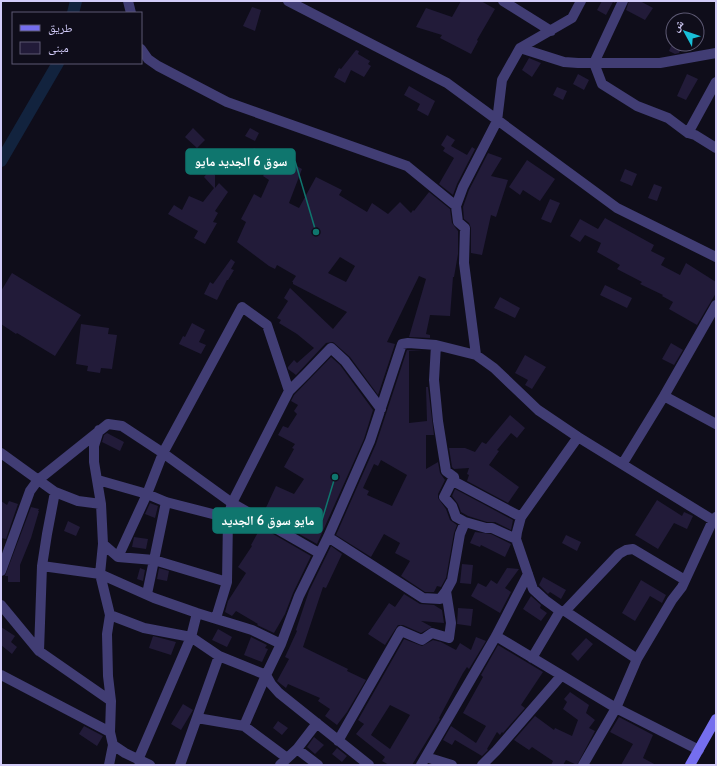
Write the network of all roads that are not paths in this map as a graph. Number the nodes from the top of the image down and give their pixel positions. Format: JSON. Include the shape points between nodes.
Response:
{"nodes":[{"id":1,"x":128,"y":1,"type":"edge"},
{"id":2,"x":288,"y":1,"type":"edge"},
{"id":3,"x":503,"y":1,"type":"edge"},
{"id":4,"x":581,"y":1,"type":"edge"},
{"id":5,"x":623,"y":1,"type":"edge"},
{"id":6,"x":131,"y":12,"type":"edge"},
{"id":7,"x":551,"y":31,"type":"junction"},
{"id":8,"x":520,"y":48,"type":"junction"},
{"id":9,"x":142,"y":50,"type":"edge"},
{"id":10,"x":716,"y":54,"type":"edge"},
{"id":11,"x":594,"y":63,"type":"junction"},
{"id":12,"x":716,"y":82,"type":"edge"},
{"id":13,"x":497,"y":121,"type":"junction"},
{"id":14,"x":688,"y":133,"type":"junction"},
{"id":15,"x":716,"y":148,"type":"edge"},
{"id":16,"x":456,"y":206,"type":"junction"},
{"id":17,"x":716,"y":257,"type":"edge"},
{"id":18,"x":716,"y":305,"type":"edge"},
{"id":19,"x":436,"y":345,"type":"junction"},
{"id":20,"x":476,"y":355,"type":"junction"},
{"id":21,"x":289,"y":390,"type":"junction"},
{"id":22,"x":664,"y":396,"type":"junction"},
{"id":23,"x":381,"y":409,"type":"junction"},
{"id":24,"x":716,"y":424,"type":"edge"},
{"id":25,"x":99,"y":430,"type":"junction"},
{"id":26,"x":578,"y":437,"type":"junction"},
{"id":27,"x":1,"y":453,"type":"edge"},
{"id":28,"x":163,"y":453,"type":"junction"},
{"id":29,"x":622,"y":463,"type":"junction"},
{"id":30,"x":454,"y":477,"type":"junction"},
{"id":31,"x":38,"y":480,"type":"junction"},
{"id":32,"x":98,"y":480,"type":"junction"},
{"id":33,"x":55,"y":492,"type":"junction"},
{"id":34,"x":147,"y":494,"type":"junction"},
{"id":35,"x":166,"y":502,"type":"junction"},
{"id":36,"x":232,"y":503,"type":"junction"},
{"id":37,"x":101,"y":504,"type":"junction"},
{"id":38,"x":521,"y":517,"type":"junction"},
{"id":39,"x":228,"y":518,"type":"junction"},
{"id":40,"x":715,"y":520,"type":"edge"},
{"id":41,"x":465,"y":522,"type":"junction"},
{"id":42,"x":328,"y":537,"type":"junction"},
{"id":43,"x":516,"y":539,"type":"junction"},
{"id":44,"x":103,"y":544,"type":"junction"},
{"id":45,"x":319,"y":553,"type":"junction"},
{"id":46,"x":118,"y":557,"type":"junction"},
{"id":47,"x":154,"y":560,"type":"junction"},
{"id":48,"x":42,"y":566,"type":"junction"},
{"id":49,"x":1,"y":571,"type":"edge"},
{"id":50,"x":100,"y":574,"type":"junction"},
{"id":51,"x":528,"y":574,"type":"junction"},
{"id":52,"x":684,"y":580,"type":"junction"},
{"id":53,"x":227,"y":582,"type":"junction"},
{"id":54,"x":446,"y":591,"type":"junction"},
{"id":55,"x":146,"y":594,"type":"junction"},
{"id":56,"x":1,"y":605,"type":"edge"},
{"id":57,"x":562,"y":611,"type":"junction"},
{"id":58,"x":197,"y":613,"type":"junction"},
{"id":59,"x":110,"y":615,"type":"junction"},
{"id":60,"x":216,"y":618,"type":"junction"},
{"id":61,"x":191,"y":636,"type":"junction"},
{"id":62,"x":496,"y":636,"type":"junction"},
{"id":63,"x":281,"y":644,"type":"junction"},
{"id":64,"x":39,"y":651,"type":"junction"},
{"id":65,"x":219,"y":656,"type":"junction"},
{"id":66,"x":532,"y":658,"type":"junction"},
{"id":67,"x":637,"y":660,"type":"junction"},
{"id":68,"x":1,"y":675,"type":"edge"},
{"id":69,"x":266,"y":675,"type":"junction"},
{"id":70,"x":561,"y":676,"type":"junction"},
{"id":71,"x":111,"y":701,"type":"junction"},
{"id":72,"x":616,"y":708,"type":"junction"},
{"id":73,"x":197,"y":718,"type":"junction"},
{"id":74,"x":716,"y":719,"type":"edge"},
{"id":75,"x":316,"y":723,"type":"junction"},
{"id":76,"x":244,"y":726,"type":"junction"},
{"id":77,"x":110,"y":732,"type":"junction"},
{"id":78,"x":338,"y":741,"type":"junction"},
{"id":79,"x":113,"y":745,"type":"junction"},
{"id":80,"x":297,"y":749,"type":"junction"},
{"id":81,"x":699,"y":750,"type":"junction"},
{"id":82,"x":138,"y":760,"type":"junction"},
{"id":83,"x":284,"y":761,"type":"edge"},
{"id":84,"x":424,"y":761,"type":"edge"},
{"id":85,"x":109,"y":765,"type":"edge"},
{"id":86,"x":150,"y":765,"type":"edge"},
{"id":87,"x":180,"y":765,"type":"edge"},
{"id":88,"x":318,"y":765,"type":"edge"},
{"id":89,"x":369,"y":765,"type":"edge"},
{"id":90,"x":452,"y":765,"type":"edge"},
{"id":91,"x":482,"y":765,"type":"edge"},
{"id":92,"x":583,"y":765,"type":"edge"},
{"id":93,"x":690,"y":765,"type":"edge"}],
"edges":[{"from":1,"to":6,"type":"street"},
{"from":2,"to":13,"type":"street","via":[[447,83]]},
{"from":3,"to":7,"type":"street"},
{"from":4,"to":7,"type":"street","via":[[572,18]]},
{"from":5,"to":11,"type":"street"},
{"from":7,"to":8,"type":"street"},
{"from":8,"to":11,"type":"street","via":[[564,62]]},
{"from":8,"to":13,"type":"street","via":[[502,80]]},
{"from":9,"to":16,"type":"street","via":[[158,66],[227,102],[407,166]]},
{"from":10,"to":11,"type":"street","via":[[660,63]]},
{"from":11,"to":14,"type":"street","via":[[602,84],[637,106],[668,118]]},
{"from":12,"to":14,"type":"street"},
{"from":13,"to":16,"type":"street"},
{"from":13,"to":17,"type":"street","via":[[617,208]]},
{"from":14,"to":15,"type":"street"},
{"from":16,"to":20,"type":"street","via":[[458,222],[465,228],[464,263]]},
{"from":18,"to":22,"type":"street"},
{"from":19,"to":20,"type":"street"},
{"from":19,"to":23,"type":"street","via":[[402,344]]},
{"from":19,"to":30,"type":"street","via":[[434,380],[438,421],[446,471]]},
{"from":20,"to":26,"type":"street","via":[[494,368],[538,410]]},
{"from":21,"to":23,"type":"street","via":[[331,348],[345,361]]},
{"from":21,"to":28,"type":"street","via":[[267,325],[242,307]]},
{"from":21,"to":36,"type":"street"},
{"from":22,"to":24,"type":"street"},
{"from":22,"to":29,"type":"street"},
{"from":23,"to":42,"type":"street","via":[[370,441]]},
{"from":25,"to":28,"type":"street","via":[[108,424],[122,426]]},
{"from":25,"to":31,"type":"street"},
{"from":25,"to":32,"type":"street","via":[[94,446]]},
{"from":26,"to":29,"type":"street"},
{"from":26,"to":38,"type":"street"},
{"from":27,"to":31,"type":"street"},
{"from":28,"to":34,"type":"street"},
{"from":28,"to":36,"type":"street"},
{"from":29,"to":40,"type":"street"},
{"from":30,"to":38,"type":"street","via":[[455,482]]},
{"from":30,"to":41,"type":"street","via":[[444,497],[452,506],[456,517]]},
{"from":31,"to":33,"type":"street"},
{"from":31,"to":49,"type":"street","via":[[30,492]]},
{"from":32,"to":34,"type":"street"},
{"from":32,"to":37,"type":"street"},
{"from":33,"to":37,"type":"street","via":[[78,501]]},
{"from":33,"to":48,"type":"street"},
{"from":34,"to":35,"type":"street"},
{"from":34,"to":46,"type":"street"},
{"from":35,"to":39,"type":"street"},
{"from":35,"to":47,"type":"street"},
{"from":36,"to":39,"type":"street"},
{"from":36,"to":45,"type":"street"},
{"from":37,"to":44,"type":"street"},
{"from":38,"to":43,"type":"street"},
{"from":39,"to":53,"type":"street"},
{"from":40,"to":52,"type":"street"},
{"from":41,"to":43,"type":"street","via":[[492,528]]},
{"from":41,"to":54,"type":"street","via":[[460,534],[452,580]]},
{"from":42,"to":45,"type":"street"},
{"from":42,"to":54,"type":"street","via":[[423,598],[440,598]]},
{"from":43,"to":51,"type":"street"},
{"from":44,"to":46,"type":"street"},
{"from":44,"to":50,"type":"street"},
{"from":45,"to":63,"type":"street"},
{"from":46,"to":47,"type":"street"},
{"from":47,"to":53,"type":"street"},
{"from":47,"to":55,"type":"street"},
{"from":48,"to":50,"type":"street"},
{"from":48,"to":64,"type":"street"},
{"from":50,"to":55,"type":"street"},
{"from":50,"to":59,"type":"street"},
{"from":51,"to":57,"type":"street","via":[[533,588]]},
{"from":51,"to":62,"type":"street"},
{"from":52,"to":57,"type":"street","via":[[633,549],[626,550]]},
{"from":52,"to":67,"type":"street"},
{"from":53,"to":60,"type":"street"},
{"from":54,"to":78,"type":"street","via":[[451,623],[449,638],[432,633],[422,640],[402,632]]},
{"from":55,"to":58,"type":"street"},
{"from":56,"to":64,"type":"street"},
{"from":57,"to":66,"type":"street"},
{"from":57,"to":67,"type":"street"},
{"from":58,"to":60,"type":"street"},
{"from":58,"to":61,"type":"street"},
{"from":59,"to":61,"type":"street","via":[[144,628]]},
{"from":59,"to":71,"type":"street","via":[[107,634]]},
{"from":60,"to":63,"type":"street","via":[[252,630]]},
{"from":61,"to":65,"type":"street"},
{"from":61,"to":82,"type":"street"},
{"from":62,"to":66,"type":"street"},
{"from":62,"to":84,"type":"street"},
{"from":63,"to":69,"type":"street"},
{"from":64,"to":71,"type":"street"},
{"from":65,"to":69,"type":"street"},
{"from":65,"to":73,"type":"street"},
{"from":66,"to":70,"type":"street"},
{"from":67,"to":72,"type":"street"},
{"from":68,"to":77,"type":"street"},
{"from":69,"to":75,"type":"street","via":[[279,692]]},
{"from":69,"to":76,"type":"street"},
{"from":70,"to":72,"type":"street"},
{"from":70,"to":91,"type":"street"},
{"from":71,"to":77,"type":"street"},
{"from":72,"to":81,"type":"street"},
{"from":72,"to":92,"type":"street"},
{"from":73,"to":76,"type":"street"},
{"from":73,"to":87,"type":"street"},
{"from":74,"to":81,"type":"street"},
{"from":75,"to":78,"type":"street"},
{"from":75,"to":80,"type":"street"},
{"from":76,"to":83,"type":"street"},
{"from":77,"to":79,"type":"street"},
{"from":78,"to":89,"type":"street"},
{"from":79,"to":82,"type":"street"},
{"from":79,"to":85,"type":"street"},
{"from":80,"to":83,"type":"street"},
{"from":80,"to":88,"type":"street"},
{"from":81,"to":93,"type":"street"},
{"from":82,"to":86,"type":"street"},
{"from":84,"to":90,"type":"street"}]}
